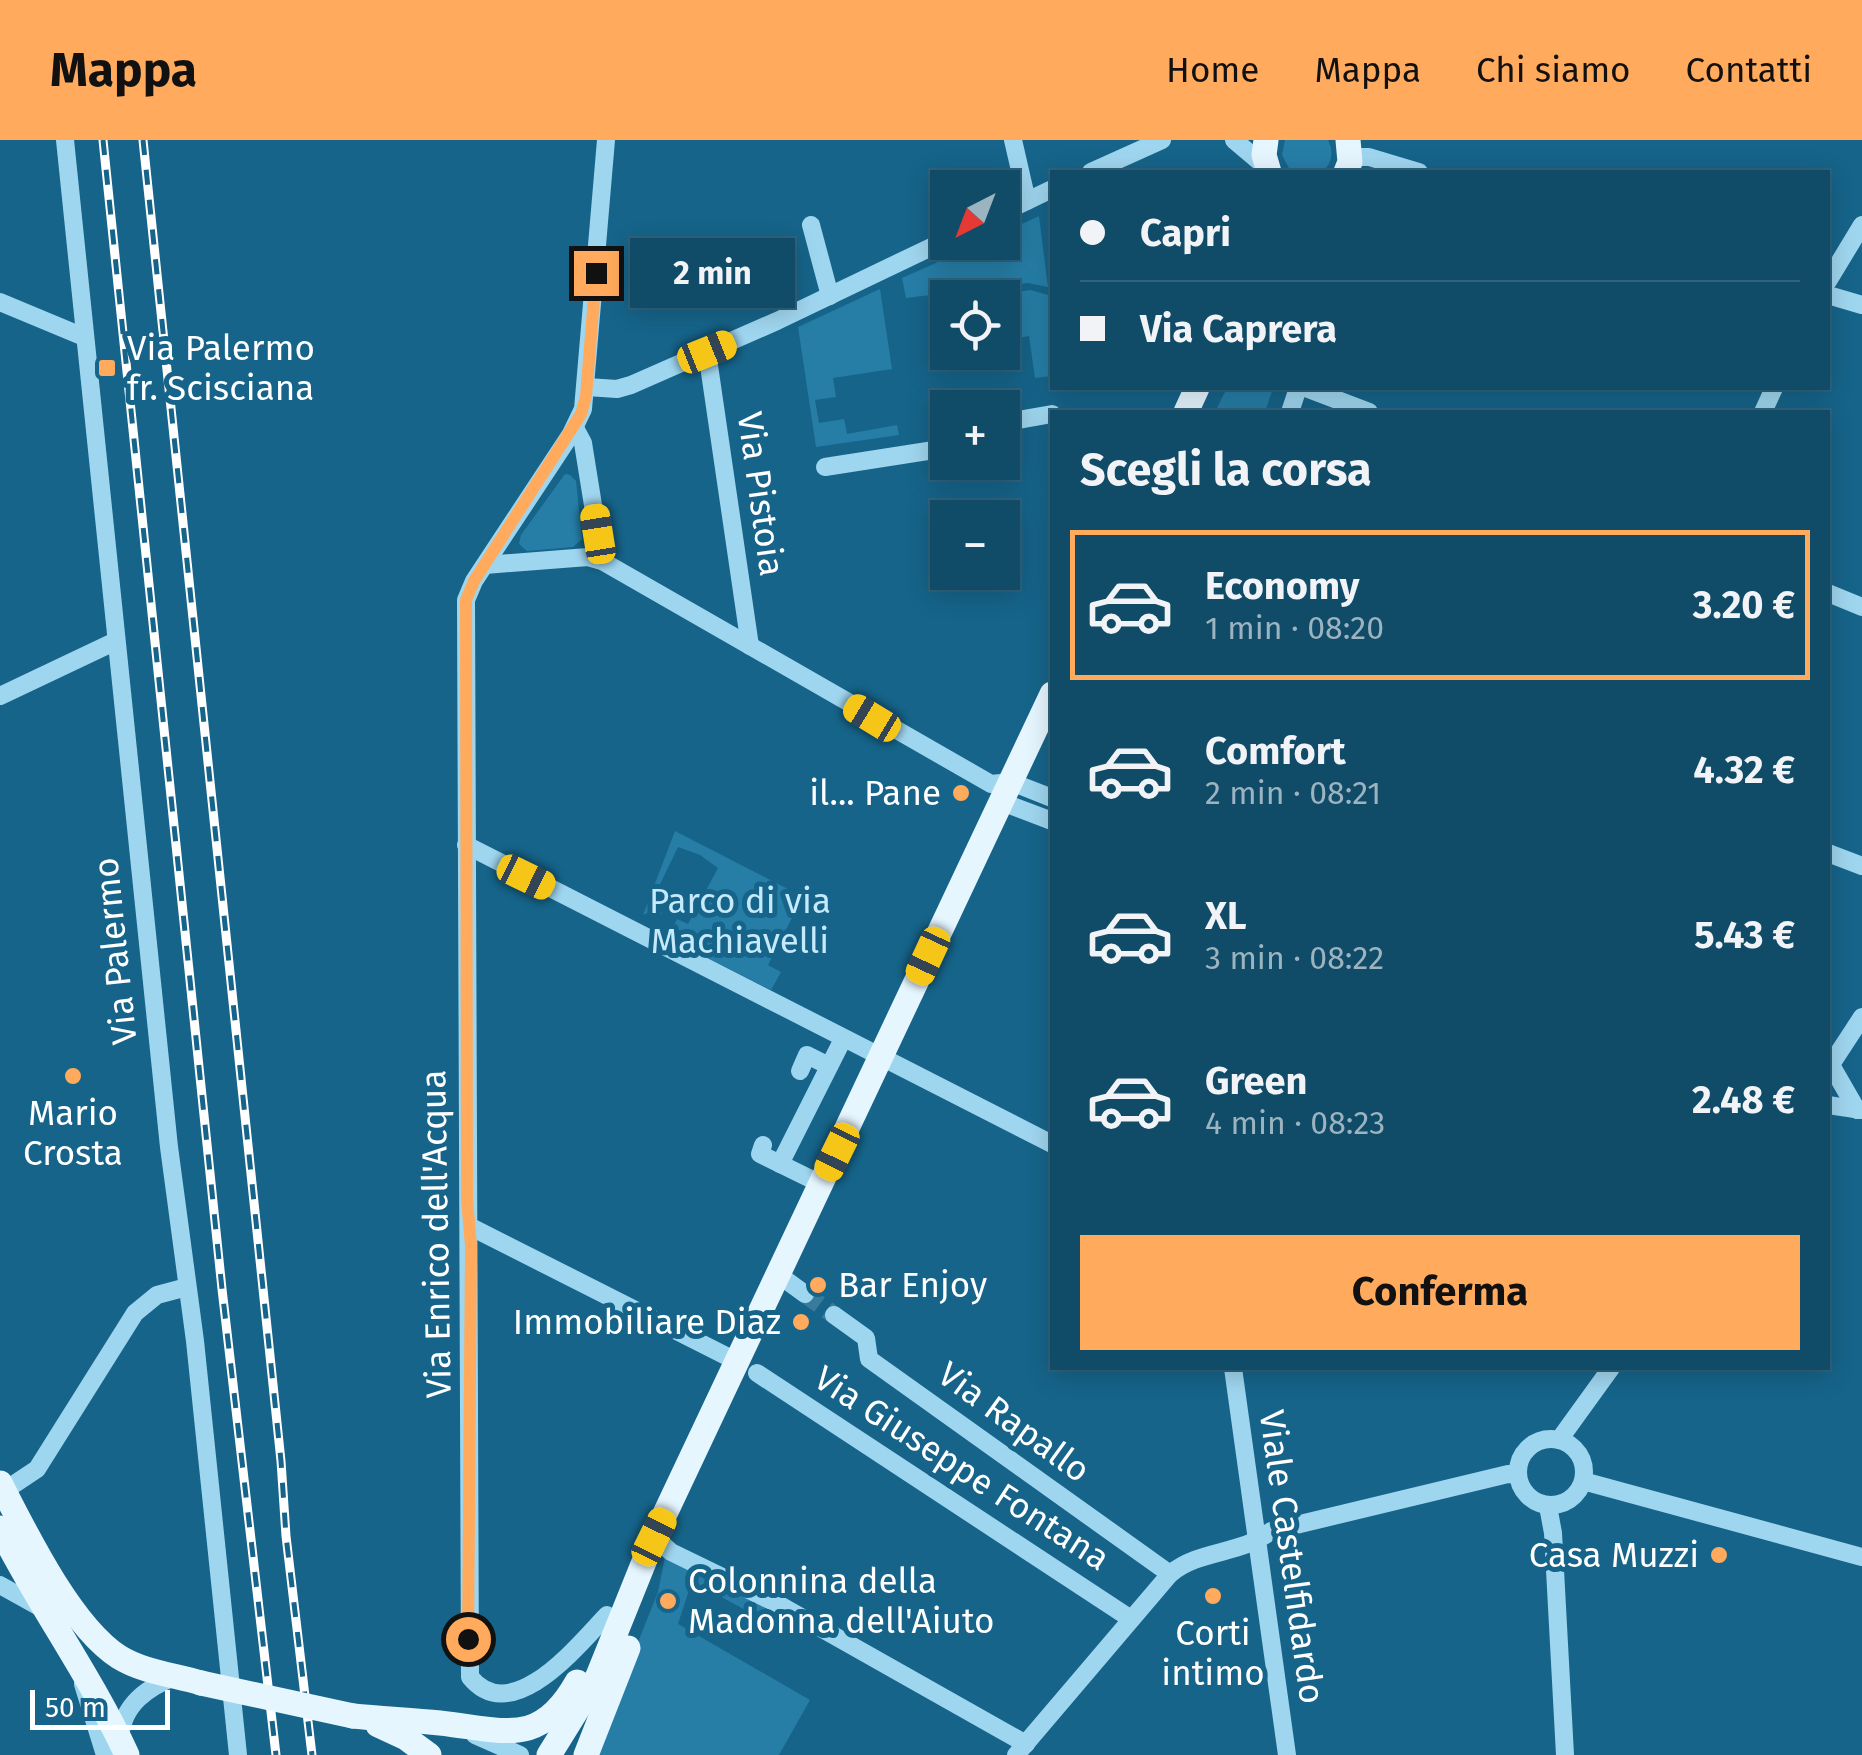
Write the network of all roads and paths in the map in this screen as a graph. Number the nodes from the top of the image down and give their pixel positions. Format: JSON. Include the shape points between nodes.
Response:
{"nodes":[{"id":1,"x":64,"y":140,"type":"edge"},
{"id":2,"x":606,"y":140,"type":"edge"},
{"id":3,"x":1013,"y":140,"type":"edge"},
{"id":4,"x":1162,"y":140,"type":"edge"},
{"id":5,"x":1234,"y":140,"type":"edge"},
{"id":6,"x":1266,"y":140,"type":"edge"},
{"id":7,"x":1349,"y":151,"type":"edge"},
{"id":8,"x":1095,"y":170,"type":"edge"},
{"id":9,"x":1267,"y":170,"type":"edge"},
{"id":10,"x":1413,"y":170,"type":"edge"},
{"id":11,"x":1050,"y":191,"type":"edge"},
{"id":12,"x":1027,"y":201,"type":"junction"},
{"id":13,"x":1020,"y":204,"type":"edge"},
{"id":14,"x":811,"y":225,"type":"dead end"},
{"id":15,"x":1862,"y":225,"type":"edge"},
{"id":16,"x":930,"y":248,"type":"edge"},
{"id":17,"x":1830,"y":279,"type":"edge"},
{"id":18,"x":830,"y":296,"type":"junction"},
{"id":19,"x":1830,"y":296,"type":"edge"},
{"id":20,"x":0,"y":302,"type":"edge"},
{"id":21,"x":1862,"y":305,"type":"edge"},
{"id":22,"x":84,"y":336,"type":"junction"},
{"id":23,"x":707,"y":352,"type":"junction"},
{"id":24,"x":587,"y":386,"type":"junction"},
{"id":25,"x":1311,"y":390,"type":"edge"},
{"id":26,"x":1363,"y":410,"type":"edge"},
{"id":27,"x":1050,"y":414,"type":"edge"},
{"id":28,"x":1020,"y":420,"type":"edge"},
{"id":29,"x":574,"y":428,"type":"junction"},
{"id":30,"x":930,"y":451,"type":"edge"},
{"id":31,"x":825,"y":467,"type":"dead end"},
{"id":32,"x":602,"y":561,"type":"junction"},
{"id":33,"x":485,"y":564,"type":"junction"},
{"id":34,"x":1830,"y":595,"type":"edge"},
{"id":35,"x":1862,"y":607,"type":"edge"},
{"id":36,"x":116,"y":641,"type":"junction"},
{"id":37,"x":750,"y":646,"type":"junction"},
{"id":38,"x":0,"y":696,"type":"edge"},
{"id":39,"x":1050,"y":698,"type":"edge"},
{"id":40,"x":1006,"y":792,"type":"junction"},
{"id":41,"x":1050,"y":798,"type":"edge"},
{"id":42,"x":1050,"y":820,"type":"edge"},
{"id":43,"x":466,"y":845,"type":"junction"},
{"id":44,"x":1830,"y":854,"type":"edge"},
{"id":45,"x":1862,"y":866,"type":"edge"},
{"id":46,"x":1862,"y":1017,"type":"edge"},
{"id":47,"x":843,"y":1039,"type":"junction"},
{"id":48,"x":880,"y":1058,"type":"junction"},
{"id":49,"x":1830,"y":1065,"type":"edge"},
{"id":50,"x":830,"y":1066,"type":"junction"},
{"id":51,"x":1830,"y":1068,"type":"edge"},
{"id":52,"x":800,"y":1071,"type":"dead end"},
{"id":53,"x":1830,"y":1105,"type":"edge"},
{"id":54,"x":1860,"y":1110,"type":"edge"},
{"id":55,"x":1050,"y":1143,"type":"edge"},
{"id":56,"x":764,"y":1146,"type":"dead end"},
{"id":57,"x":780,"y":1164,"type":"junction"},
{"id":58,"x":821,"y":1184,"type":"junction"},
{"id":59,"x":469,"y":1226,"type":"junction"},
{"id":60,"x":779,"y":1274,"type":"junction"},
{"id":61,"x":186,"y":1287,"type":"junction"},
{"id":62,"x":805,"y":1294,"type":"tunnel mouth"},
{"id":63,"x":834,"y":1315,"type":"tunnel mouth"},
{"id":64,"x":752,"y":1370,"type":"junction"},
{"id":65,"x":1233,"y":1370,"type":"edge"},
{"id":66,"x":1610,"y":1370,"type":"edge"},
{"id":67,"x":1559,"y":1440,"type":"junction"},
{"id":68,"x":1518,"y":1474,"type":"junction"},
{"id":69,"x":1583,"y":1480,"type":"junction"},
{"id":70,"x":2,"y":1487,"type":"edge"},
{"id":71,"x":1548,"y":1506,"type":"junction"},
{"id":72,"x":0,"y":1528,"type":"edge"},
{"id":73,"x":654,"y":1537,"type":"junction"},
{"id":74,"x":0,"y":1539,"type":"edge"},
{"id":75,"x":1257,"y":1542,"type":"junction"},
{"id":76,"x":1862,"y":1557,"type":"edge"},
{"id":77,"x":1170,"y":1574,"type":"junction"},
{"id":78,"x":12,"y":1581,"type":"edge"},
{"id":79,"x":606,"y":1615,"type":"junction"},
{"id":80,"x":639,"y":1618,"type":"junction"},
{"id":81,"x":1131,"y":1619,"type":"junction"},
{"id":82,"x":189,"y":1680,"type":"junction"},
{"id":83,"x":353,"y":1716,"type":"junction"},
{"id":84,"x":442,"y":1724,"type":"junction"},
{"id":85,"x":117,"y":1750,"type":"edge"},
{"id":86,"x":1021,"y":1750,"type":"edge"},
{"id":87,"x":238,"y":1755,"type":"edge"},
{"id":88,"x":429,"y":1755,"type":"edge"},
{"id":89,"x":520,"y":1755,"type":"edge"},
{"id":90,"x":549,"y":1755,"type":"edge"},
{"id":91,"x":574,"y":1755,"type":"edge"},
{"id":92,"x":586,"y":1755,"type":"edge"},
{"id":93,"x":1287,"y":1755,"type":"edge"},
{"id":94,"x":1565,"y":1755,"type":"edge"}],
"edges":[{"from":1,"to":22,"type":"street","name":"Via Palermo"},
{"from":2,"to":24,"type":"street","name":"Via Enrico dell'Acqua"},
{"from":3,"to":12,"type":"street"},
{"from":4,"to":8,"type":"street"},
{"from":5,"to":9,"type":"street"},
{"from":6,"to":9,"type":"main road"},
{"from":7,"to":10,"type":"street"},
{"from":11,"to":12,"type":"street"},
{"from":12,"to":13,"type":"street"},
{"from":14,"to":18,"type":"street"},
{"from":15,"to":17,"type":"street"},
{"from":16,"to":18,"type":"street"},
{"from":18,"to":23,"type":"street"},
{"from":19,"to":21,"type":"street"},
{"from":20,"to":22,"type":"street"},
{"from":22,"to":36,"type":"street","name":"Via Palermo"},
{"from":23,"to":24,"type":"street","via":[[624,388]]},
{"from":23,"to":37,"type":"street","name":"Via Pistoia"},
{"from":24,"to":29,"type":"street","name":"Via Enrico dell'Acqua"},
{"from":25,"to":26,"type":"street"},
{"from":27,"to":28,"type":"street"},
{"from":29,"to":32,"type":"street","via":[[584,443]]},
{"from":29,"to":33,"type":"street","name":"Via Enrico dell'Acqua"},
{"from":30,"to":31,"type":"street"},
{"from":32,"to":33,"type":"street"},
{"from":32,"to":37,"type":"street"},
{"from":33,"to":43,"type":"street","name":"Via Enrico dell'Acqua","via":[[466,606]]},
{"from":34,"to":35,"type":"street"},
{"from":36,"to":38,"type":"street"},
{"from":36,"to":61,"type":"street","name":"Via Palermo"},
{"from":37,"to":40,"type":"street"},
{"from":39,"to":40,"type":"main road"},
{"from":40,"to":41,"type":"street"},
{"from":40,"to":42,"type":"street"},
{"from":40,"to":48,"type":"main road"},
{"from":43,"to":47,"type":"street"},
{"from":43,"to":59,"type":"street","name":"Via Enrico dell'Acqua"},
{"from":44,"to":45,"type":"street"},
{"from":46,"to":49,"type":"street"},
{"from":47,"to":48,"type":"street"},
{"from":47,"to":50,"type":"street"},
{"from":48,"to":55,"type":"street"},
{"from":48,"to":58,"type":"main road"},
{"from":50,"to":52,"type":"street","via":[[807,1055]]},
{"from":50,"to":57,"type":"street"},
{"from":51,"to":54,"type":"street"},
{"from":53,"to":54,"type":"street"},
{"from":56,"to":57,"type":"street","via":[[760,1154]]},
{"from":57,"to":58,"type":"street"},
{"from":58,"to":60,"type":"main road"},
{"from":59,"to":64,"type":"street","name":"Via Giuseppe Fontana"},
{"from":59,"to":79,"type":"street","name":"Via Enrico dell'Acqua","via":[[470,1678],[496,1692],[536,1684]]},
{"from":60,"to":62,"type":"street"},
{"from":60,"to":64,"type":"main road"},
{"from":61,"to":70,"type":"street","via":[[141,1306],[37,1469]]},
{"from":61,"to":87,"type":"street","name":"Via Palermo"},
{"from":63,"to":77,"type":"street","name":"Via Rapallo","via":[[866,1338],[869,1358]]},
{"from":64,"to":73,"type":"main road"},
{"from":64,"to":81,"type":"street","name":"Via Giuseppe Fontana"},
{"from":65,"to":75,"type":"street","name":"Viale Castelfidardo"},
{"from":66,"to":67,"type":"street"},
{"from":67,"to":68,"type":"street","via":[[1531,1445]]},
{"from":67,"to":69,"type":"street","via":[[1579,1453]]},
{"from":68,"to":71,"type":"street","via":[[1527,1496]]},
{"from":68,"to":75,"type":"street","via":[[1271,1530]]},
{"from":69,"to":71,"type":"street","via":[[1570,1500]]},
{"from":69,"to":76,"type":"street"},
{"from":70,"to":82,"type":"main road","via":[[96,1637],[132,1664]]},
{"from":71,"to":94,"type":"street"},
{"from":72,"to":78,"type":"main road"},
{"from":73,"to":79,"type":"main road"},
{"from":73,"to":80,"type":"main road"},
{"from":73,"to":86,"type":"street"},
{"from":73,"to":90,"type":"main road","via":[[598,1676]]},
{"from":74,"to":78,"type":"main road"},
{"from":75,"to":77,"type":"street","via":[[1193,1559]]},
{"from":75,"to":93,"type":"street","name":"Viale Castelfidardo"},
{"from":77,"to":81,"type":"street"},
{"from":78,"to":85,"type":"main road","via":[[44,1610],[78,1664]]},
{"from":79,"to":84,"type":"main road","via":[[570,1694],[539,1726],[492,1732]]},
{"from":80,"to":91,"type":"main road"},
{"from":80,"to":92,"type":"main road"},
{"from":81,"to":86,"type":"street"},
{"from":82,"to":83,"type":"main road","bridge":true},
{"from":82,"to":85,"type":"street","via":[[159,1682],[138,1698],[124,1718]]},
{"from":83,"to":84,"type":"main road"},
{"from":83,"to":88,"type":"main road","via":[[394,1731]]},
{"from":84,"to":89,"type":"street"}]}
